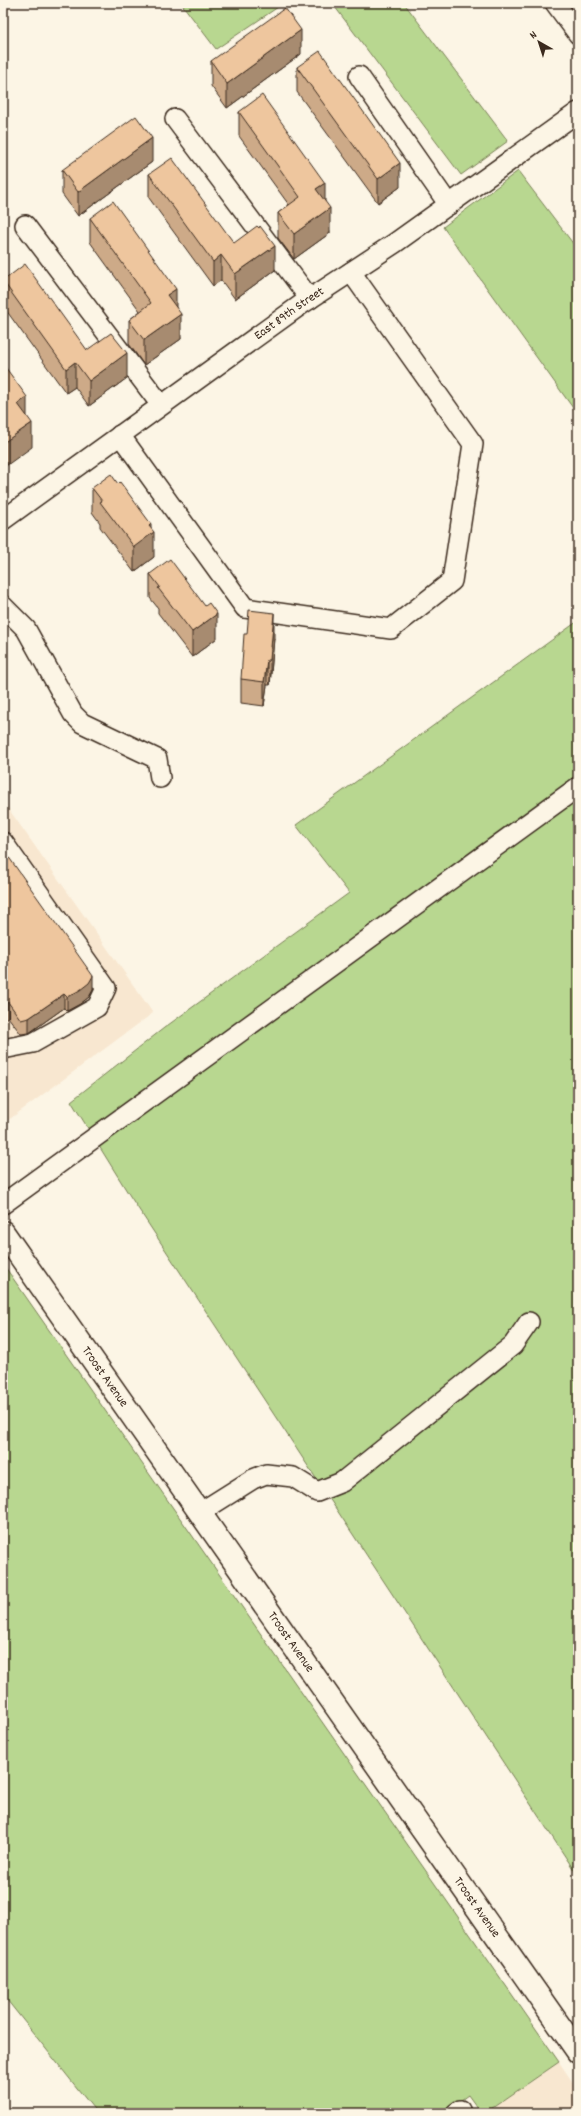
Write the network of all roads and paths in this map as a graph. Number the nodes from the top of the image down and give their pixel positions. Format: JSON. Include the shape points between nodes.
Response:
{"nodes":[{"id":1,"x":555,"y":3,"type":"edge"},
{"id":2,"x":578,"y":34,"type":"edge"},
{"id":3,"x":359,"y":76,"type":"dead end"},
{"id":4,"x":578,"y":112,"type":"edge"},
{"id":5,"x":175,"y":119,"type":"dead end"},
{"id":6,"x":449,"y":205,"type":"junction"},
{"id":7,"x":25,"y":225,"type":"dead end"},
{"id":8,"x":351,"y":272,"type":"junction"},
{"id":9,"x":310,"y":299,"type":"junction"},
{"id":10,"x":161,"y":405,"type":"junction"},
{"id":11,"x":120,"y":435,"type":"junction"},
{"id":12,"x":6,"y":512,"type":"edge"},
{"id":13,"x":3,"y":606,"type":"edge"},
{"id":14,"x":160,"y":778,"type":"dead end"},
{"id":15,"x":578,"y":787,"type":"edge"},
{"id":16,"x":3,"y":842,"type":"edge"},
{"id":17,"x":3,"y":1049,"type":"edge"},
{"id":18,"x":3,"y":1204,"type":"edge"},
{"id":19,"x":3,"y":1232,"type":"edge"},
{"id":20,"x":529,"y":1322,"type":"dead end"},
{"id":21,"x":200,"y":1513,"type":"junction"},
{"id":22,"x":578,"y":2052,"type":"edge"}],
"edges":[{"from":1,"to":2,"type":"street"},
{"from":3,"to":6,"type":"street"},
{"from":4,"to":6,"type":"street","name":"East 89th Street"},
{"from":5,"to":9,"type":"street"},
{"from":6,"to":8,"type":"street","name":"East 89th Street"},
{"from":7,"to":10,"type":"street"},
{"from":8,"to":9,"type":"street","name":"East 89th Street"},
{"from":8,"to":11,"type":"street","via":[[473,444],[452,581],[391,629],[245,608]]},
{"from":9,"to":10,"type":"street","name":"East 89th Street"},
{"from":10,"to":11,"type":"street","name":"East 89th Street"},
{"from":11,"to":12,"type":"street","name":"East 89th Street"},
{"from":13,"to":14,"type":"street","via":[[26,629],[73,714],[82,723],[157,759]]},
{"from":15,"to":18,"type":"street"},
{"from":16,"to":17,"type":"street","via":[[106,988],[97,1007],[33,1043]]},
{"from":19,"to":21,"type":"main road","name":"Troost Avenue"},
{"from":20,"to":21,"type":"street","via":[[513,1345],[342,1482],[317,1492],[293,1478],[266,1474],[253,1479]]},
{"from":21,"to":22,"type":"main road","name":"Troost Avenue"}]}
